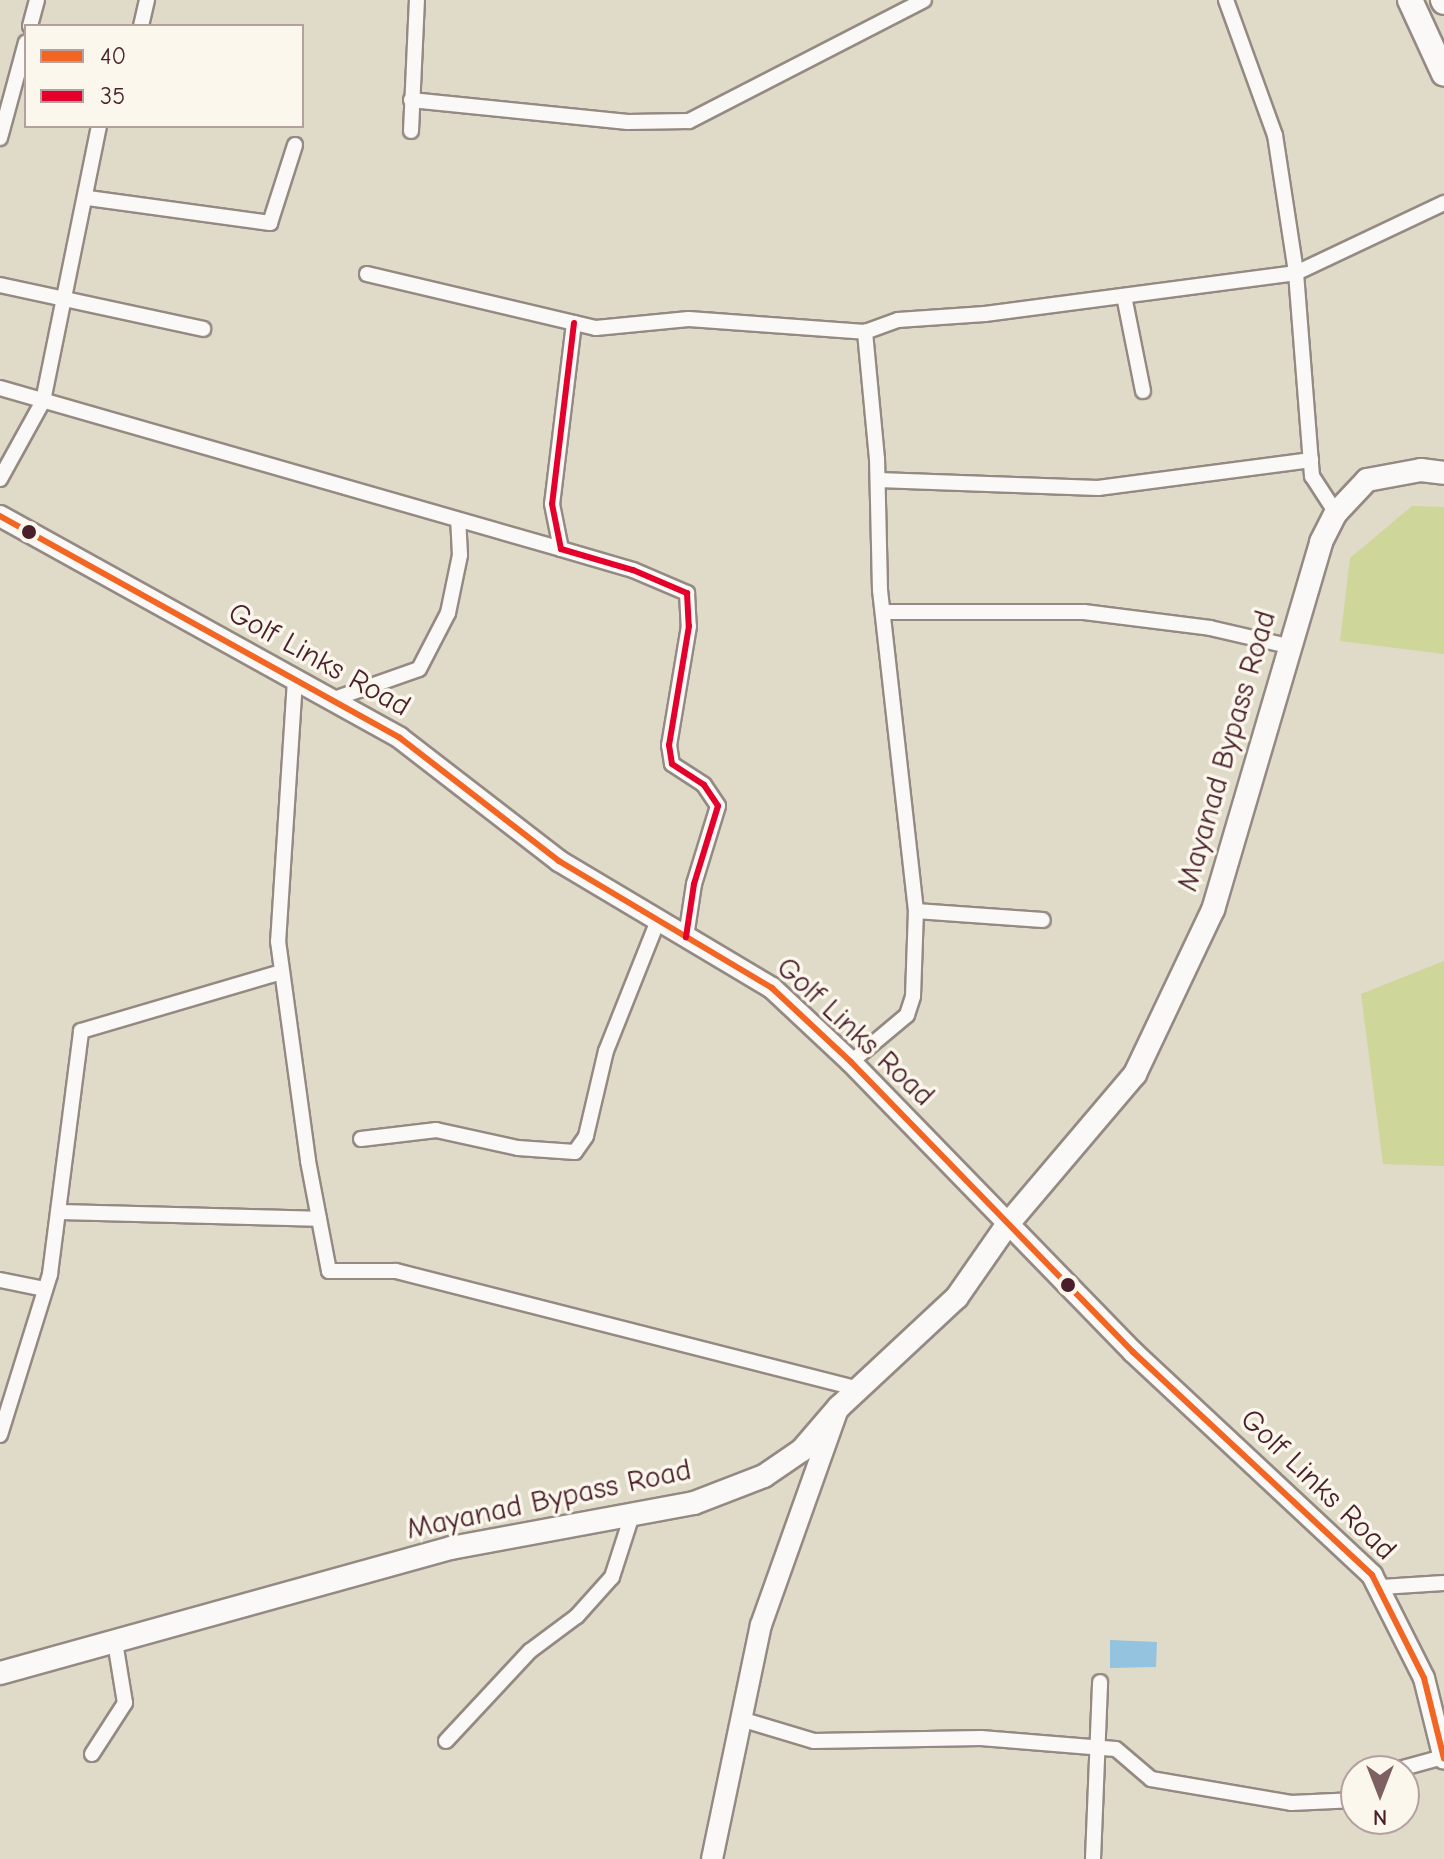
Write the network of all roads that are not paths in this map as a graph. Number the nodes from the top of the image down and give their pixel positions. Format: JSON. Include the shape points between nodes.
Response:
{"nodes":[{"id":1,"x":37,"y":0,"type":"edge"},
{"id":2,"x":147,"y":0,"type":"edge"},
{"id":3,"x":417,"y":0,"type":"edge"},
{"id":4,"x":924,"y":0,"type":"edge"},
{"id":5,"x":1226,"y":0,"type":"edge"},
{"id":6,"x":1410,"y":0,"type":"edge"},
{"id":7,"x":31,"y":24,"type":"edge"},
{"id":8,"x":141,"y":24,"type":"edge"},
{"id":9,"x":24,"y":53,"type":"edge"},
{"id":10,"x":1444,"y":74,"type":"edge"},
{"id":11,"x":411,"y":100,"type":"junction"},
{"id":12,"x":2,"y":122,"type":"edge"},
{"id":13,"x":99,"y":128,"type":"edge"},
{"id":14,"x":411,"y":131,"type":"dead end"},
{"id":15,"x":0,"y":138,"type":"edge"},
{"id":16,"x":295,"y":145,"type":"dead end"},
{"id":17,"x":88,"y":198,"type":"junction"},
{"id":18,"x":1444,"y":203,"type":"edge"},
{"id":19,"x":1296,"y":273,"type":"junction"},
{"id":20,"x":367,"y":274,"type":"dead end"},
{"id":21,"x":0,"y":285,"type":"edge"},
{"id":22,"x":1124,"y":296,"type":"junction"},
{"id":23,"x":66,"y":300,"type":"junction"},
{"id":24,"x":574,"y":323,"type":"junction"},
{"id":25,"x":203,"y":329,"type":"dead end"},
{"id":26,"x":865,"y":332,"type":"junction"},
{"id":27,"x":0,"y":388,"type":"edge"},
{"id":28,"x":1143,"y":391,"type":"dead end"},
{"id":29,"x":43,"y":401,"type":"junction"},
{"id":30,"x":1311,"y":460,"type":"junction"},
{"id":31,"x":1444,"y":473,"type":"edge"},
{"id":32,"x":0,"y":479,"type":"edge"},
{"id":33,"x":878,"y":480,"type":"junction"},
{"id":34,"x":1336,"y":513,"type":"junction"},
{"id":35,"x":0,"y":516,"type":"edge"},
{"id":36,"x":458,"y":520,"type":"junction"},
{"id":37,"x":561,"y":549,"type":"junction"},
{"id":38,"x":886,"y":612,"type":"junction"},
{"id":39,"x":1288,"y":646,"type":"junction"},
{"id":40,"x":295,"y":680,"type":"junction"},
{"id":41,"x":331,"y":700,"type":"junction"},
{"id":42,"x":916,"y":911,"type":"junction"},
{"id":43,"x":658,"y":920,"type":"junction"},
{"id":44,"x":1043,"y":920,"type":"dead end"},
{"id":45,"x":686,"y":937,"type":"junction"},
{"id":46,"x":282,"y":972,"type":"junction"},
{"id":47,"x":851,"y":1062,"type":"junction"},
{"id":48,"x":361,"y":1139,"type":"dead end"},
{"id":49,"x":58,"y":1212,"type":"junction"},
{"id":50,"x":319,"y":1219,"type":"junction"},
{"id":51,"x":1007,"y":1225,"type":"junction"},
{"id":52,"x":0,"y":1280,"type":"edge"},
{"id":53,"x":45,"y":1289,"type":"junction"},
{"id":54,"x":858,"y":1389,"type":"junction"},
{"id":55,"x":839,"y":1407,"type":"junction"},
{"id":56,"x":816,"y":1433,"type":"junction"},
{"id":57,"x":0,"y":1435,"type":"edge"},
{"id":58,"x":820,"y":1459,"type":"junction"},
{"id":59,"x":632,"y":1515,"type":"junction"},
{"id":60,"x":1444,"y":1583,"type":"edge"},
{"id":61,"x":1381,"y":1587,"type":"junction"},
{"id":62,"x":115,"y":1642,"type":"junction"},
{"id":63,"x":0,"y":1673,"type":"edge"},
{"id":64,"x":1100,"y":1682,"type":"dead end"},
{"id":65,"x":744,"y":1720,"type":"junction"},
{"id":66,"x":446,"y":1741,"type":"dead end"},
{"id":67,"x":1097,"y":1749,"type":"junction"},
{"id":68,"x":92,"y":1754,"type":"dead end"},
{"id":69,"x":1443,"y":1758,"type":"edge"},
{"id":70,"x":1420,"y":1764,"type":"edge"},
{"id":71,"x":1340,"y":1801,"type":"edge"},
{"id":72,"x":712,"y":1859,"type":"edge"},
{"id":73,"x":1093,"y":1859,"type":"edge"}],
"edges":[{"from":1,"to":7,"type":"street"},
{"from":2,"to":8,"type":"street"},
{"from":3,"to":11,"type":"street"},
{"from":4,"to":11,"type":"street","via":[[689,121],[628,122]]},
{"from":5,"to":19,"type":"street","via":[[1275,135]]},
{"from":6,"to":10,"type":"highway"},
{"from":9,"to":12,"type":"street"},
{"from":11,"to":14,"type":"street"},
{"from":12,"to":15,"type":"street"},
{"from":13,"to":17,"type":"street"},
{"from":16,"to":17,"type":"street","via":[[270,223]]},
{"from":17,"to":23,"type":"street"},
{"from":18,"to":19,"type":"street"},
{"from":19,"to":22,"type":"street"},
{"from":19,"to":30,"type":"street"},
{"from":20,"to":24,"type":"street"},
{"from":21,"to":23,"type":"street"},
{"from":22,"to":26,"type":"street","via":[[898,320]]},
{"from":22,"to":28,"type":"street"},
{"from":23,"to":25,"type":"street"},
{"from":23,"to":29,"type":"street"},
{"from":24,"to":26,"type":"street","via":[[596,328],[689,319]]},
{"from":24,"to":37,"type":"street","via":[[552,504]]},
{"from":26,"to":33,"type":"street"},
{"from":27,"to":29,"type":"street"},
{"from":29,"to":32,"type":"street"},
{"from":29,"to":36,"type":"street"},
{"from":30,"to":33,"type":"street","via":[[1098,488]]},
{"from":30,"to":34,"type":"street","via":[[1312,476]]},
{"from":31,"to":34,"type":"main road","name":"Mayanad Bypass Road","via":[[1421,470],[1367,480]]},
{"from":33,"to":38,"type":"street","via":[[880,590]]},
{"from":34,"to":39,"type":"main road","name":"Mayanad Bypass Road","via":[[1321,542]]},
{"from":35,"to":40,"type":"main road","name":"Golf Links Road"},
{"from":36,"to":37,"type":"street"},
{"from":36,"to":41,"type":"street","via":[[460,555],[448,613],[419,669]]},
{"from":37,"to":45,"type":"street","via":[[687,593],[689,626],[669,745],[672,764],[704,785],[718,806],[694,884]]},
{"from":38,"to":39,"type":"street","via":[[1084,612],[1210,628]]},
{"from":38,"to":42,"type":"street"},
{"from":39,"to":51,"type":"main road","name":"Mayanad Bypass Road","via":[[1247,805],[1213,910],[1135,1074]]},
{"from":40,"to":41,"type":"main road","name":"Golf Links Road"},
{"from":40,"to":46,"type":"street","via":[[278,941]]},
{"from":41,"to":43,"type":"main road","name":"Golf Links Road","via":[[400,738],[559,861]]},
{"from":42,"to":44,"type":"street"},
{"from":42,"to":47,"type":"street","via":[[913,996],[907,1015]]},
{"from":43,"to":45,"type":"main road","name":"Golf Links Road"},
{"from":43,"to":48,"type":"street","via":[[606,1051],[586,1136],[575,1152],[518,1148],[436,1130]]},
{"from":45,"to":47,"type":"main road","name":"Golf Links Road","via":[[772,988]]},
{"from":46,"to":49,"type":"street","via":[[81,1031]]},
{"from":46,"to":50,"type":"street"},
{"from":47,"to":51,"type":"main road","name":"Golf Links Road"},
{"from":49,"to":50,"type":"street"},
{"from":49,"to":53,"type":"street"},
{"from":50,"to":54,"type":"street","via":[[329,1271],[396,1271]]},
{"from":51,"to":54,"type":"main road","name":"Mayanad Bypass Road","via":[[957,1297]]},
{"from":51,"to":61,"type":"main road","name":"Golf Links Road"},
{"from":52,"to":53,"type":"street"},
{"from":53,"to":57,"type":"street"},
{"from":54,"to":55,"type":"main road","name":"Mayanad Bypass Road"},
{"from":55,"to":56,"type":"main road","name":"Mayanad Bypass Road"},
{"from":55,"to":58,"type":"main road"},
{"from":56,"to":58,"type":"main road"},
{"from":56,"to":59,"type":"main road","name":"Mayanad Bypass Road","via":[[764,1476],[694,1503]]},
{"from":58,"to":65,"type":"main road","via":[[761,1625]]},
{"from":59,"to":62,"type":"main road","name":"Mayanad Bypass Road","via":[[451,1548]]},
{"from":59,"to":66,"type":"street","via":[[612,1577],[577,1616],[530,1651]]},
{"from":60,"to":61,"type":"street"},
{"from":61,"to":69,"type":"main road","name":"Golf Links Road","via":[[1424,1678]]},
{"from":62,"to":63,"type":"main road","name":"Mayanad Bypass Road"},
{"from":62,"to":68,"type":"street","via":[[125,1703]]},
{"from":64,"to":67,"type":"street"},
{"from":65,"to":67,"type":"street","via":[[814,1741],[981,1738]]},
{"from":65,"to":72,"type":"main road"},
{"from":67,"to":71,"type":"street","via":[[1116,1749],[1151,1779],[1291,1803]]},
{"from":67,"to":73,"type":"street"},
{"from":69,"to":70,"type":"street"}]}
